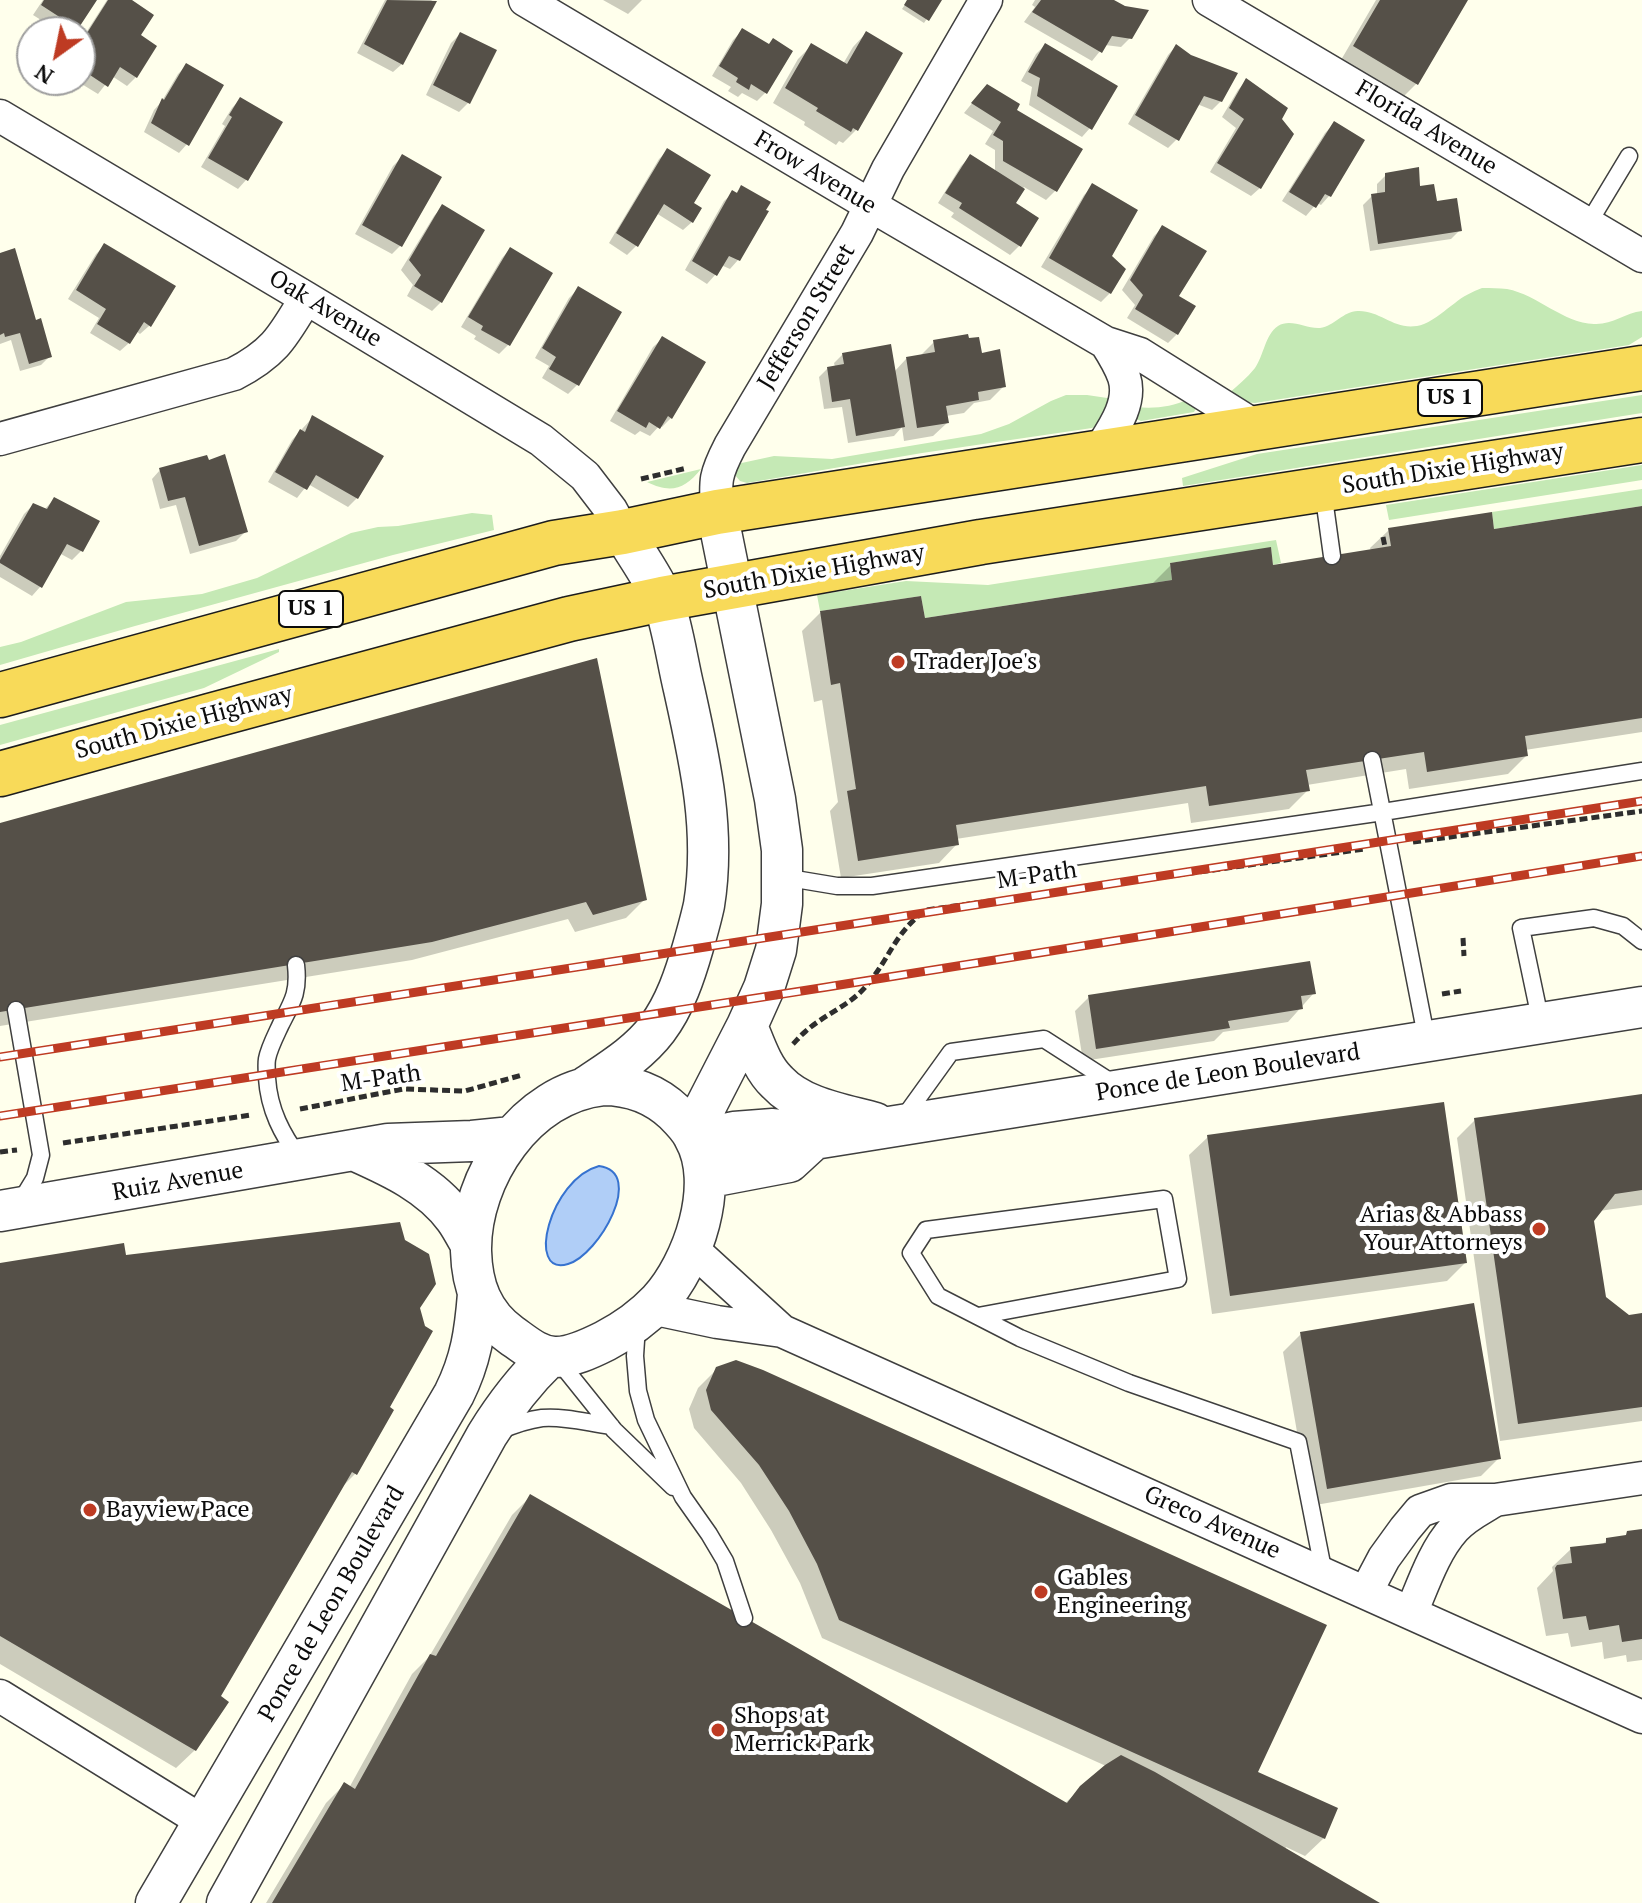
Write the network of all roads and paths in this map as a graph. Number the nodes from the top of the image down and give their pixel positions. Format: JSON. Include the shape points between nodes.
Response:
{"nodes":[{"id":1,"x":525,"y":0,"type":"edge"},
{"id":2,"x":986,"y":0,"type":"edge"},
{"id":3,"x":1209,"y":0,"type":"edge"},
{"id":4,"x":0,"y":116,"type":"edge"},
{"id":5,"x":1629,"y":156,"type":"dead end"},
{"id":6,"x":870,"y":205,"type":"junction"},
{"id":7,"x":1588,"y":224,"type":"junction"},
{"id":8,"x":1642,"y":256,"type":"edge"},
{"id":9,"x":306,"y":298,"type":"junction"},
{"id":10,"x":1106,"y":343,"type":"junction"},
{"id":11,"x":1642,"y":368,"type":"edge"},
{"id":12,"x":1258,"y":428,"type":"junction"},
{"id":13,"x":0,"y":439,"type":"edge"},
{"id":14,"x":1642,"y":440,"type":"edge"},
{"id":15,"x":1098,"y":453,"type":"junction"},
{"id":16,"x":691,"y":467,"type":"dead end"},
{"id":17,"x":641,"y":479,"type":"dead end"},
{"id":18,"x":1322,"y":490,"type":"junction"},
{"id":19,"x":717,"y":512,"type":"junction"},
{"id":20,"x":623,"y":532,"type":"junction"},
{"id":21,"x":1383,"y":537,"type":"dead end"},
{"id":22,"x":1385,"y":547,"type":"dead end"},
{"id":23,"x":1332,"y":556,"type":"dead end"},
{"id":24,"x":733,"y":586,"type":"junction"},
{"id":25,"x":662,"y":599,"type":"junction"},
{"id":26,"x":0,"y":695,"type":"edge"},
{"id":27,"x":1372,"y":760,"type":"dead end"},
{"id":28,"x":1642,"y":771,"type":"edge"},
{"id":29,"x":0,"y":774,"type":"edge"},
{"id":30,"x":1642,"y":811,"type":"edge"},
{"id":31,"x":1383,"y":812,"type":"junction"},
{"id":32,"x":1430,"y":839,"type":"dead end"},
{"id":33,"x":1366,"y":849,"type":"dead end"},
{"id":34,"x":783,"y":877,"type":"junction"},
{"id":35,"x":1463,"y":938,"type":"dead end"},
{"id":36,"x":1642,"y":941,"type":"edge"},
{"id":37,"x":1464,"y":956,"type":"dead end"},
{"id":38,"x":296,"y":965,"type":"dead end"},
{"id":39,"x":1642,"y":1007,"type":"edge"},
{"id":40,"x":16,"y":1010,"type":"dead end"},
{"id":41,"x":1541,"y":1023,"type":"junction"},
{"id":42,"x":747,"y":1026,"type":"junction"},
{"id":43,"x":1427,"y":1042,"type":"junction"},
{"id":44,"x":787,"y":1050,"type":"dead end"},
{"id":45,"x":524,"y":1075,"type":"dead end"},
{"id":46,"x":586,"y":1087,"type":"junction"},
{"id":47,"x":1123,"y":1089,"type":"junction"},
{"id":48,"x":287,"y":1111,"type":"dead end"},
{"id":49,"x":259,"y":1114,"type":"dead end"},
{"id":50,"x":893,"y":1126,"type":"junction"},
{"id":51,"x":694,"y":1136,"type":"junction"},
{"id":52,"x":512,"y":1137,"type":"junction"},
{"id":53,"x":814,"y":1139,"type":"junction"},
{"id":54,"x":53,"y":1144,"type":"dead end"},
{"id":55,"x":356,"y":1151,"type":"junction"},
{"id":56,"x":301,"y":1160,"type":"junction"},
{"id":57,"x":705,"y":1178,"type":"junction"},
{"id":58,"x":8,"y":1210,"type":"edge"},
{"id":59,"x":471,"y":1245,"type":"junction"},
{"id":60,"x":690,"y":1247,"type":"junction"},
{"id":61,"x":478,"y":1294,"type":"junction"},
{"id":62,"x":644,"y":1315,"type":"junction"},
{"id":63,"x":978,"y":1316,"type":"junction"},
{"id":64,"x":782,"y":1331,"type":"junction"},
{"id":65,"x":552,"y":1357,"type":"junction"},
{"id":66,"x":611,"y":1426,"type":"junction"},
{"id":67,"x":487,"y":1435,"type":"junction"},
{"id":68,"x":1642,"y":1478,"type":"edge"},
{"id":69,"x":683,"y":1497,"type":"junction"},
{"id":70,"x":1495,"y":1500,"type":"junction"},
{"id":71,"x":1324,"y":1574,"type":"junction"},
{"id":72,"x":1366,"y":1592,"type":"junction"},
{"id":73,"x":1411,"y":1613,"type":"junction"},
{"id":74,"x":744,"y":1618,"type":"dead end"},
{"id":75,"x":0,"y":1696,"type":"edge"},
{"id":76,"x":1642,"y":1717,"type":"edge"},
{"id":77,"x":202,"y":1821,"type":"junction"},
{"id":78,"x":156,"y":1903,"type":"edge"},
{"id":79,"x":227,"y":1903,"type":"edge"}],
"edges":[{"from":1,"to":6,"type":"street","name":"Frow Avenue"},
{"from":2,"to":6,"type":"street","name":"Jefferson Street"},
{"from":3,"to":7,"type":"street","name":"Florida Avenue"},
{"from":4,"to":9,"type":"street","name":"Oak Avenue"},
{"from":5,"to":7,"type":"lane"},
{"from":6,"to":10,"type":"street","name":"Frow Avenue"},
{"from":6,"to":19,"type":"street","name":"Jefferson Street","via":[[723,461],[716,483]]},
{"from":7,"to":8,"type":"street","name":"Florida Avenue"},
{"from":9,"to":13,"type":"street","via":[[270,351],[234,374]]},
{"from":9,"to":20,"type":"street","name":"Oak Avenue","via":[[559,453],[599,492]]},
{"from":10,"to":12,"type":"street","name":"Frow Avenue","via":[[1140,354]]},
{"from":10,"to":15,"type":"street","via":[[1127,387],[1121,412]]},
{"from":11,"to":12,"type":"highway","number":"US 1"},
{"from":12,"to":15,"type":"highway","number":"US 1"},
{"from":14,"to":18,"type":"highway","name":"South Dixie Highway"},
{"from":15,"to":19,"type":"highway","number":"US 1"},
{"from":16,"to":17,"type":"path"},
{"from":18,"to":23,"type":"lane"},
{"from":18,"to":24,"type":"highway","name":"South Dixie Highway"},
{"from":19,"to":20,"type":"highway","number":"US 1"},
{"from":19,"to":24,"type":"street"},
{"from":20,"to":25,"type":"street"},
{"from":20,"to":26,"type":"highway","number":"US 1","via":[[554,543]]},
{"from":21,"to":22,"type":"path"},
{"from":24,"to":25,"type":"highway","name":"South Dixie Highway"},
{"from":24,"to":34,"type":"street","via":[[775,799]]},
{"from":25,"to":29,"type":"highway","name":"South Dixie Highway","via":[[569,619]]},
{"from":25,"to":46,"type":"street","via":[[704,783],[709,845],[703,908],[687,969],[656,1030]]},
{"from":27,"to":31,"type":"lane"},
{"from":28,"to":31,"type":"lane"},
{"from":30,"to":32,"type":"path"},
{"from":31,"to":34,"type":"lane","via":[[872,886]]},
{"from":31,"to":43,"type":"lane"},
{"from":33,"to":44,"type":"path","name":"M-Path","via":[[926,910],[901,932],[869,984]]},
{"from":34,"to":42,"type":"street","via":[[776,950]]},
{"from":35,"to":37,"type":"path"},
{"from":36,"to":41,"type":"lane","via":[[1623,926],[1594,918],[1521,928]]},
{"from":38,"to":56,"type":"lane","via":[[297,991],[266,1061],[277,1122]]},
{"from":39,"to":41,"type":"street","name":"Ponce de Leon Boulevard"},
{"from":40,"to":58,"type":"lane","via":[[41,1155],[35,1178]]},
{"from":41,"to":43,"type":"street","name":"Ponce de Leon Boulevard"},
{"from":42,"to":50,"type":"street","via":[[770,1074],[789,1093],[825,1109]]},
{"from":42,"to":51,"type":"street"},
{"from":43,"to":47,"type":"street","name":"Ponce de Leon Boulevard"},
{"from":45,"to":48,"type":"path","name":"M-Path","via":[[465,1091],[403,1089]]},
{"from":46,"to":51,"type":"street","via":[[620,1085],[651,1096]]},
{"from":46,"to":52,"type":"street","via":[[550,1104]]},
{"from":47,"to":50,"type":"street","name":"Ponce de Leon Boulevard"},
{"from":47,"to":50,"type":"lane","via":[[1044,1039],[951,1052]]},
{"from":49,"to":54,"type":"path"},
{"from":50,"to":53,"type":"street","name":"Ponce de Leon Boulevard"},
{"from":51,"to":53,"type":"street","name":"Ponce de Leon Boulevard","via":[[773,1129]]},
{"from":51,"to":57,"type":"street"},
{"from":52,"to":55,"type":"street","name":"Ruiz Avenue","via":[[388,1144]]},
{"from":52,"to":59,"type":"street","via":[[481,1192]]},
{"from":53,"to":57,"type":"street","name":"Ponce de Leon Boulevard","via":[[789,1162]]},
{"from":55,"to":56,"type":"street","name":"Ruiz Avenue"},
{"from":55,"to":59,"type":"street","via":[[437,1198]]},
{"from":56,"to":58,"type":"street","name":"Ruiz Avenue"},
{"from":57,"to":60,"type":"street"},
{"from":59,"to":61,"type":"street"},
{"from":60,"to":62,"type":"street","via":[[678,1274]]},
{"from":60,"to":64,"type":"street","name":"Greco Avenue"},
{"from":61,"to":65,"type":"street","via":[[503,1330]]},
{"from":61,"to":77,"type":"street","name":"Ponce de Leon Boulevard","via":[[471,1355],[454,1394]]},
{"from":62,"to":64,"type":"street","name":"Greco Avenue"},
{"from":62,"to":65,"type":"street","via":[[596,1346]]},
{"from":62,"to":69,"type":"lane","via":[[635,1356],[641,1406]]},
{"from":63,"to":63,"type":"lane","via":[[938,1296],[911,1253],[926,1230],[1164,1199],[1178,1279]]},
{"from":63,"to":71,"type":"lane","via":[[1129,1383],[1298,1442]]},
{"from":64,"to":71,"type":"street","name":"Greco Avenue"},
{"from":65,"to":66,"type":"lane"},
{"from":65,"to":67,"type":"street","via":[[527,1378]]},
{"from":66,"to":67,"type":"lane","via":[[543,1418]]},
{"from":66,"to":69,"type":"lane"},
{"from":67,"to":79,"type":"street"},
{"from":68,"to":70,"type":"street"},
{"from":69,"to":74,"type":"lane","via":[[725,1561]]},
{"from":70,"to":72,"type":"street","via":[[1451,1500],[1420,1511]]},
{"from":70,"to":73,"type":"street","via":[[1454,1528]]},
{"from":71,"to":72,"type":"street","name":"Greco Avenue"},
{"from":72,"to":73,"type":"street","name":"Greco Avenue"},
{"from":73,"to":76,"type":"street","name":"Greco Avenue"},
{"from":75,"to":77,"type":"street"},
{"from":77,"to":78,"type":"street","name":"Ponce de Leon Boulevard"}]}
